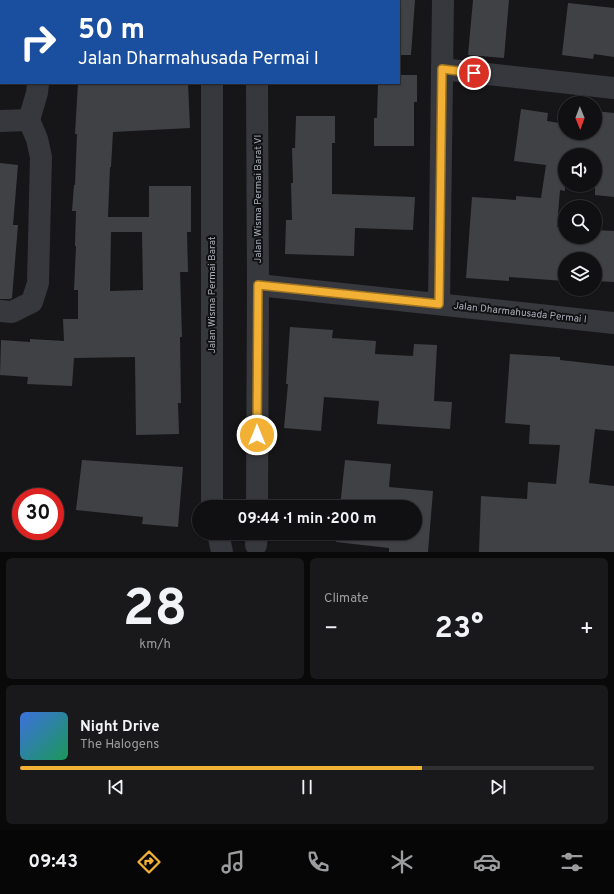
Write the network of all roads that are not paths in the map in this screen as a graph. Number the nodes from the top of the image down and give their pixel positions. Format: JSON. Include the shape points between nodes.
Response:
{"nodes":[{"id":1,"x":444,"y":0,"type":"edge"},
{"id":2,"x":442,"y":69,"type":"junction"},
{"id":3,"x":38,"y":84,"type":"edge"},
{"id":4,"x":212,"y":84,"type":"edge"},
{"id":5,"x":257,"y":84,"type":"edge"},
{"id":6,"x":614,"y":88,"type":"edge"},
{"id":7,"x":29,"y":120,"type":"junction"},
{"id":8,"x":0,"y":121,"type":"edge"},
{"id":9,"x":258,"y":285,"type":"junction"},
{"id":10,"x":439,"y":304,"type":"junction"},
{"id":11,"x":0,"y":311,"type":"edge"},
{"id":12,"x":614,"y":323,"type":"edge"},
{"id":13,"x":212,"y":500,"type":"edge"},
{"id":14,"x":257,"y":500,"type":"edge"},
{"id":15,"x":219,"y":540,"type":"edge"},
{"id":16,"x":222,"y":552,"type":"edge"}],
"edges":[{"from":1,"to":2,"type":"street"},
{"from":2,"to":6,"type":"street"},
{"from":2,"to":10,"type":"street"},
{"from":3,"to":7,"type":"street","via":[[38,93]]},
{"from":4,"to":13,"type":"street","name":"Jalan Wisma Permai Barat"},
{"from":5,"to":9,"type":"street","name":"Jalan Wisma Permai Barat VI"},
{"from":7,"to":8,"type":"street"},
{"from":7,"to":11,"type":"street","via":[[41,157],[38,283],[32,302],[12,312]]},
{"from":9,"to":10,"type":"street","name":"Jalan Dharmahusada Permai I"},
{"from":9,"to":14,"type":"street","name":"Jalan Wisma Permai Barat VI"},
{"from":10,"to":12,"type":"street","name":"Jalan Dharmahusada Permai I"},
{"from":15,"to":16,"type":"street"}]}
